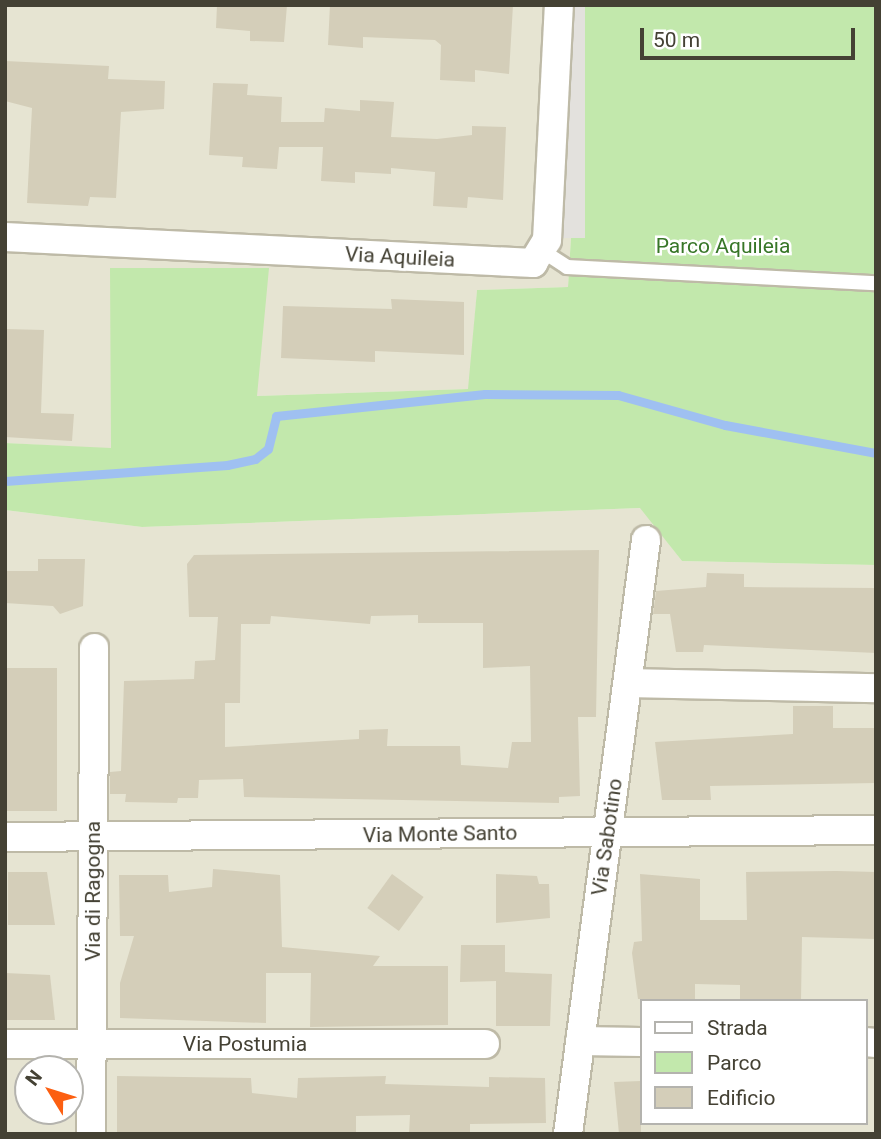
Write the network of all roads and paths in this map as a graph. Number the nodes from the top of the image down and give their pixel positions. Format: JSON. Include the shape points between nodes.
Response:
{"nodes":[{"id":1,"x":559,"y":5,"type":"edge"},
{"id":2,"x":5,"y":237,"type":"edge"},
{"id":3,"x":541,"y":250,"type":"junction"},
{"id":4,"x":876,"y":283,"type":"edge"},
{"id":5,"x":646,"y":540,"type":"dead end"},
{"id":6,"x":94,"y":648,"type":"dead end"},
{"id":7,"x":628,"y":683,"type":"junction"},
{"id":8,"x":876,"y":688,"type":"edge"},
{"id":9,"x":876,"y":830,"type":"edge"},
{"id":10,"x":608,"y":832,"type":"junction"},
{"id":11,"x":5,"y":837,"type":"edge"},
{"id":12,"x":94,"y":837,"type":"junction"},
{"id":13,"x":580,"y":1041,"type":"junction"},
{"id":14,"x":640,"y":1042,"type":"edge"},
{"id":15,"x":92,"y":1043,"type":"junction"},
{"id":16,"x":5,"y":1044,"type":"edge"},
{"id":17,"x":485,"y":1044,"type":"dead end"},
{"id":18,"x":92,"y":1134,"type":"edge"},
{"id":19,"x":568,"y":1134,"type":"edge"}],
"edges":[{"from":1,"to":3,"type":"street","via":[[547,240]]},
{"from":2,"to":3,"type":"street","name":"Via Aquileia","via":[[533,263]]},
{"from":3,"to":4,"type":"lane","via":[[567,267]]},
{"from":5,"to":7,"type":"street","name":"Via Sabotino"},
{"from":6,"to":12,"type":"street","name":"Via di Ragogna"},
{"from":7,"to":8,"type":"street"},
{"from":7,"to":10,"type":"street","name":"Via Sabotino"},
{"from":9,"to":10,"type":"street","name":"Via Monte Santo"},
{"from":10,"to":12,"type":"street","name":"Via Monte Santo"},
{"from":10,"to":13,"type":"street","name":"Via Sabotino"},
{"from":11,"to":12,"type":"street","name":"Via Monte Santo"},
{"from":12,"to":15,"type":"street","name":"Via di Ragogna"},
{"from":13,"to":14,"type":"street"},
{"from":13,"to":19,"type":"street","name":"Via Sabotino"},
{"from":15,"to":16,"type":"street","name":"Via Postumia"},
{"from":15,"to":17,"type":"street","name":"Via Postumia"},
{"from":15,"to":18,"type":"street","name":"Via di Ragogna"}]}
